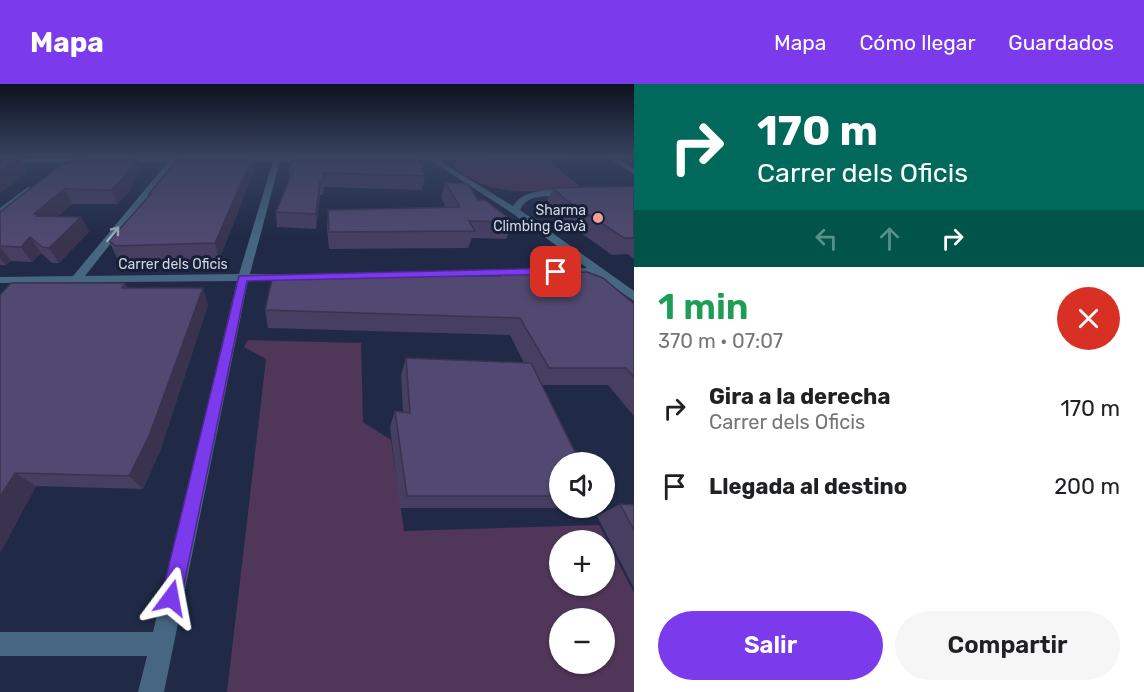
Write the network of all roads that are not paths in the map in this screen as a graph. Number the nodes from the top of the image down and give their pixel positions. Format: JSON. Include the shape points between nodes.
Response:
{"nodes":[{"id":1,"x":154,"y":183,"type":"edge"},
{"id":2,"x":270,"y":183,"type":"edge"},
{"id":3,"x":470,"y":183,"type":"edge"},
{"id":4,"x":35,"y":186,"type":"edge"},
{"id":5,"x":480,"y":189,"type":"junction"},
{"id":6,"x":574,"y":194,"type":"edge"},
{"id":7,"x":525,"y":196,"type":"junction"},
{"id":8,"x":515,"y":211,"type":"junction"},
{"id":9,"x":0,"y":212,"type":"edge"},
{"id":10,"x":598,"y":271,"type":"junction"},
{"id":11,"x":348,"y":276,"type":"edge"},
{"id":12,"x":301,"y":277,"type":"edge"},
{"id":13,"x":243,"y":278,"type":"junction"},
{"id":14,"x":76,"y":279,"type":"junction"},
{"id":15,"x":0,"y":280,"type":"edge"},
{"id":16,"x":25,"y":280,"type":"junction"},
{"id":17,"x":15,"y":291,"type":"edge"},
{"id":18,"x":631,"y":293,"type":"edge"},
{"id":19,"x":0,"y":644,"type":"edge"},
{"id":20,"x":161,"y":644,"type":"junction"},
{"id":21,"x":151,"y":692,"type":"edge"}],
"edges":[{"from":14,"to":1,"type":"street","one_way":true},
{"from":2,"to":13,"type":"street"},
{"from":3,"to":5,"type":"street"},
{"from":4,"to":9,"type":"street"},
{"from":5,"to":7,"type":"street"},
{"from":5,"to":8,"type":"street"},
{"from":6,"to":7,"type":"street"},
{"from":7,"to":8,"type":"street","via":[[517,202]]},
{"from":8,"to":10,"type":"street"},
{"from":10,"to":11,"type":"street"},
{"from":10,"to":18,"type":"street"},
{"from":12,"to":13,"type":"street","name":"Carrer dels Oficis"},
{"from":13,"to":14,"type":"street","name":"Carrer dels Oficis"},
{"from":13,"to":20,"type":"street"},
{"from":14,"to":16,"type":"street","name":"Carrer dels Oficis"},
{"from":15,"to":16,"type":"street","name":"Carrer dels Oficis"},
{"from":16,"to":17,"type":"street"},
{"from":19,"to":20,"type":"street"},
{"from":20,"to":21,"type":"street"}]}
